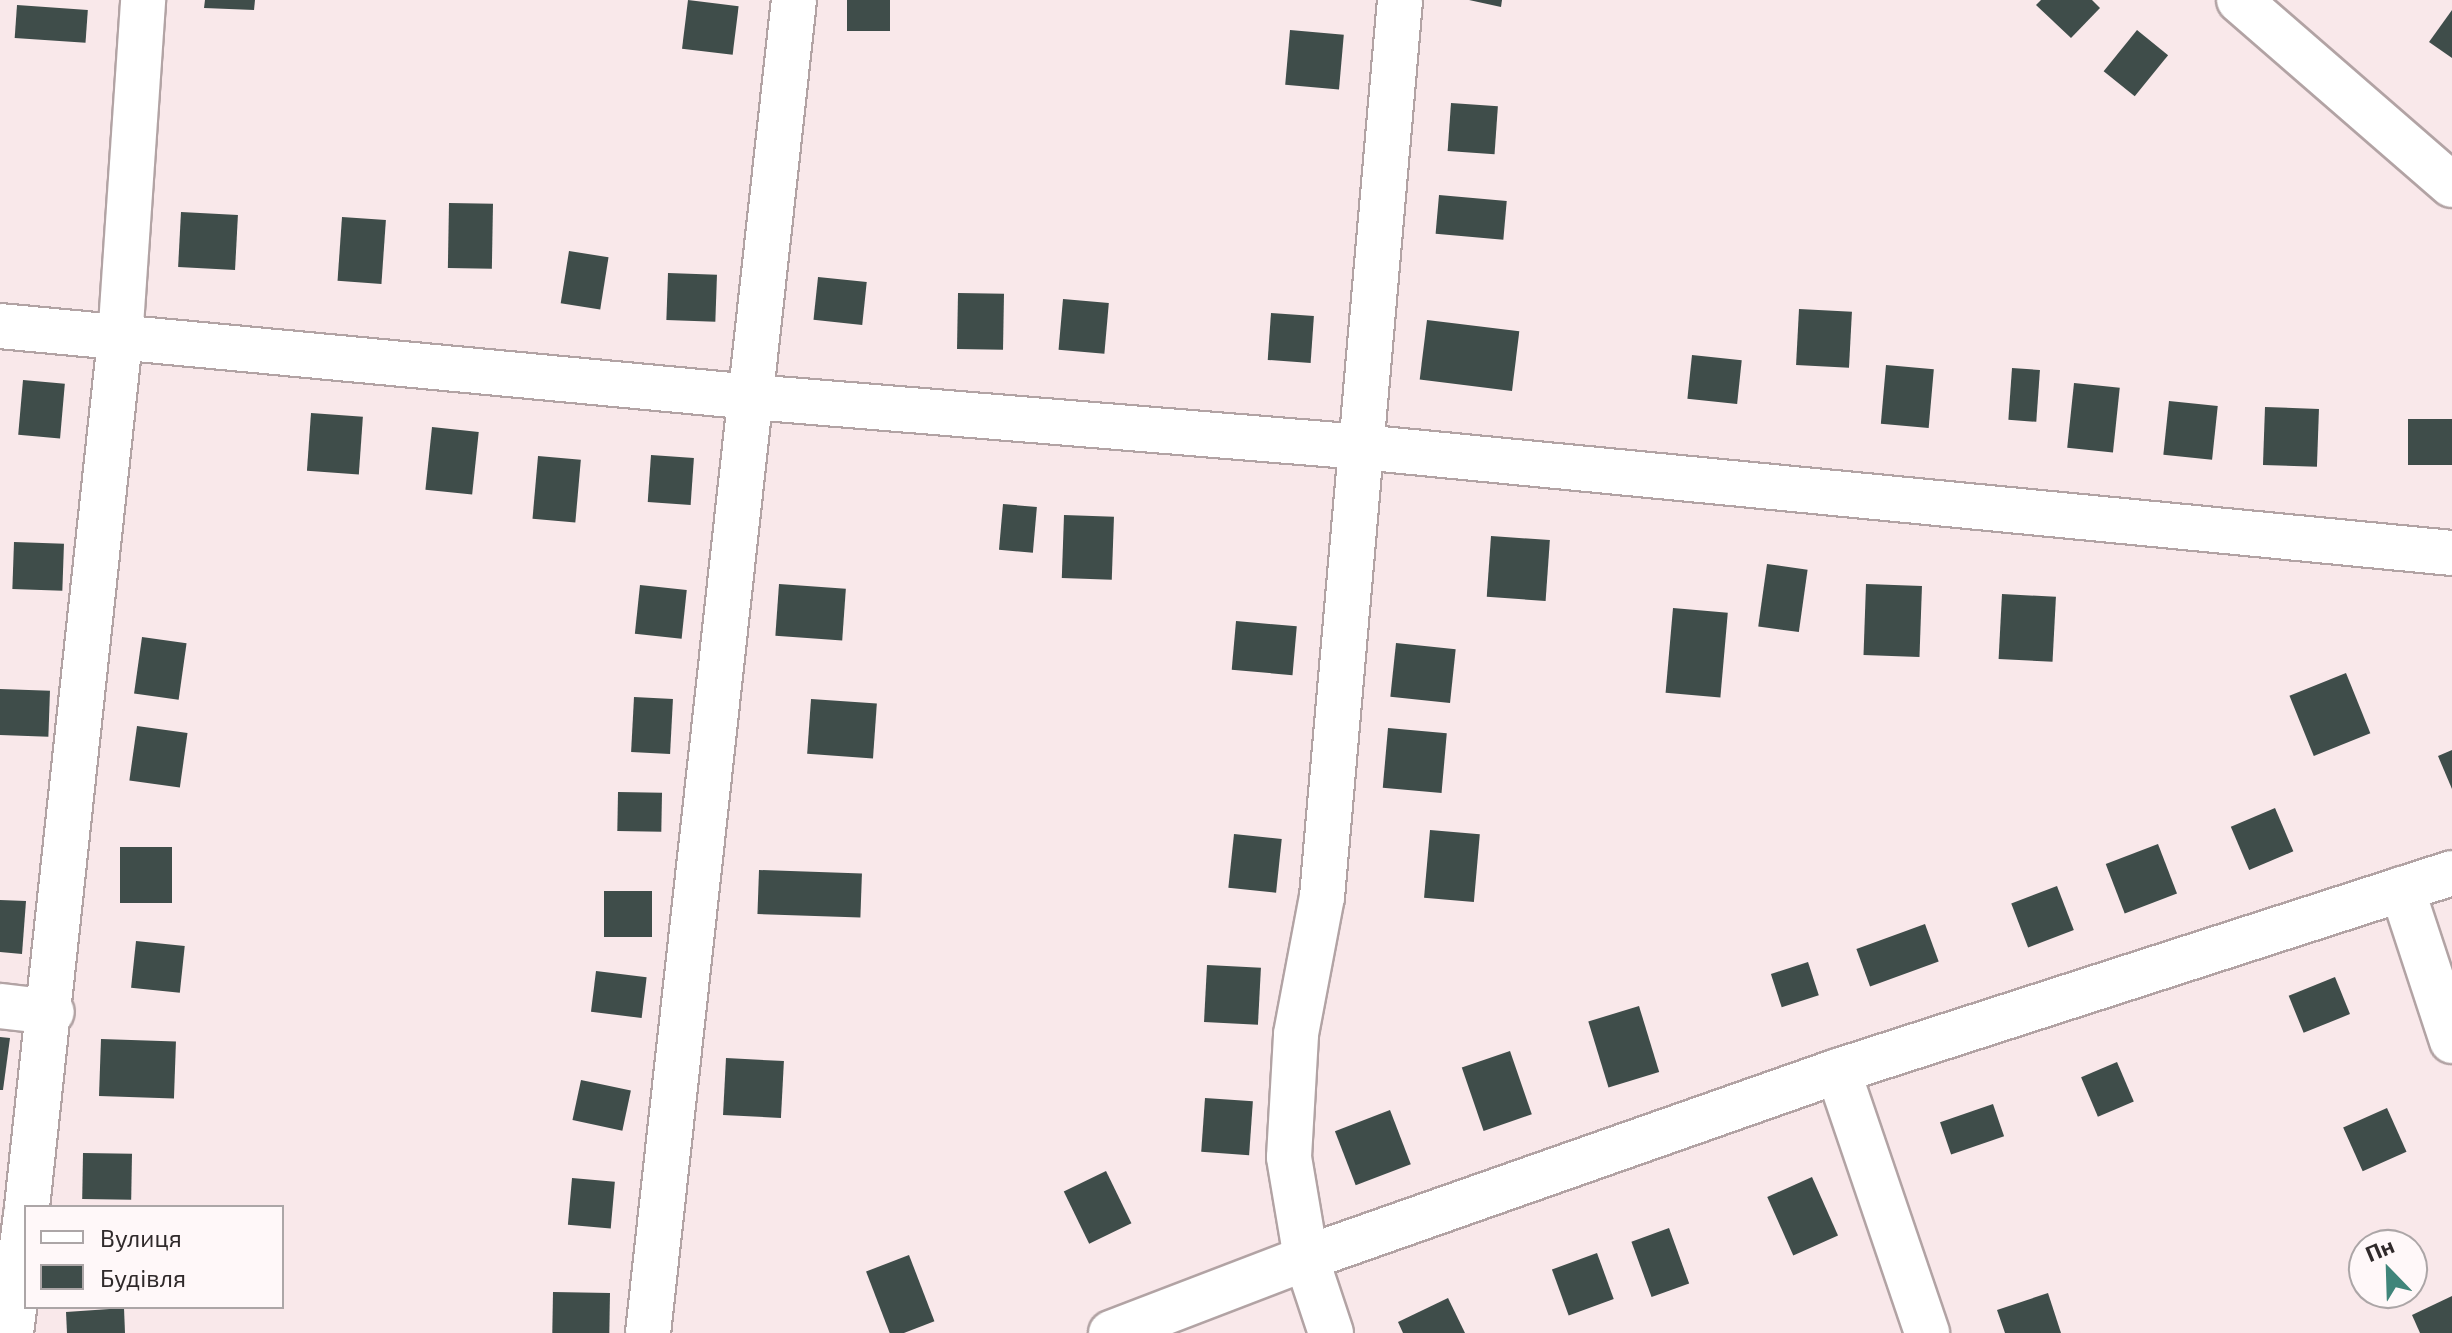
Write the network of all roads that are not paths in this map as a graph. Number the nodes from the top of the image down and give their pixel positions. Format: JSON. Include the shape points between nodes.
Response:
{"nodes":[{"id":1,"x":143,"y":0,"type":"edge"},
{"id":2,"x":794,"y":0,"type":"edge"},
{"id":3,"x":1400,"y":0,"type":"edge"},
{"id":4,"x":2239,"y":0,"type":"edge"},
{"id":5,"x":2452,"y":185,"type":"edge"},
{"id":6,"x":0,"y":326,"type":"edge"},
{"id":7,"x":120,"y":340,"type":"junction"},
{"id":8,"x":752,"y":397,"type":"junction"},
{"id":9,"x":1361,"y":447,"type":"junction"},
{"id":10,"x":2452,"y":553,"type":"edge"},
{"id":11,"x":2452,"y":873,"type":"edge"},
{"id":12,"x":2402,"y":889,"type":"junction"},
{"id":13,"x":0,"y":1006,"type":"edge"},
{"id":14,"x":52,"y":1012,"type":"junction"},
{"id":15,"x":2452,"y":1041,"type":"edge"},
{"id":16,"x":1838,"y":1071,"type":"junction"},
{"id":17,"x":27,"y":1205,"type":"edge"},
{"id":18,"x":24,"y":1231,"type":"edge"},
{"id":19,"x":1306,"y":1258,"type":"junction"},
{"id":20,"x":11,"y":1333,"type":"edge"},
{"id":21,"x":648,"y":1333,"type":"edge"},
{"id":22,"x":1111,"y":1333,"type":"edge"},
{"id":23,"x":1331,"y":1333,"type":"edge"},
{"id":24,"x":1927,"y":1333,"type":"edge"}],
"edges":[{"from":1,"to":7,"type":"street"},
{"from":2,"to":8,"type":"street"},
{"from":3,"to":9,"type":"street"},
{"from":4,"to":5,"type":"street"},
{"from":6,"to":7,"type":"street"},
{"from":7,"to":8,"type":"street"},
{"from":7,"to":14,"type":"street"},
{"from":8,"to":9,"type":"street"},
{"from":8,"to":21,"type":"street"},
{"from":9,"to":10,"type":"street"},
{"from":9,"to":19,"type":"street","via":[[1322,897],[1296,1034],[1289,1157]]},
{"from":11,"to":12,"type":"street"},
{"from":12,"to":15,"type":"street"},
{"from":12,"to":16,"type":"street"},
{"from":13,"to":14,"type":"street"},
{"from":14,"to":17,"type":"street"},
{"from":16,"to":19,"type":"street"},
{"from":16,"to":24,"type":"street"},
{"from":18,"to":20,"type":"street"},
{"from":19,"to":22,"type":"street"},
{"from":19,"to":23,"type":"street"}]}
